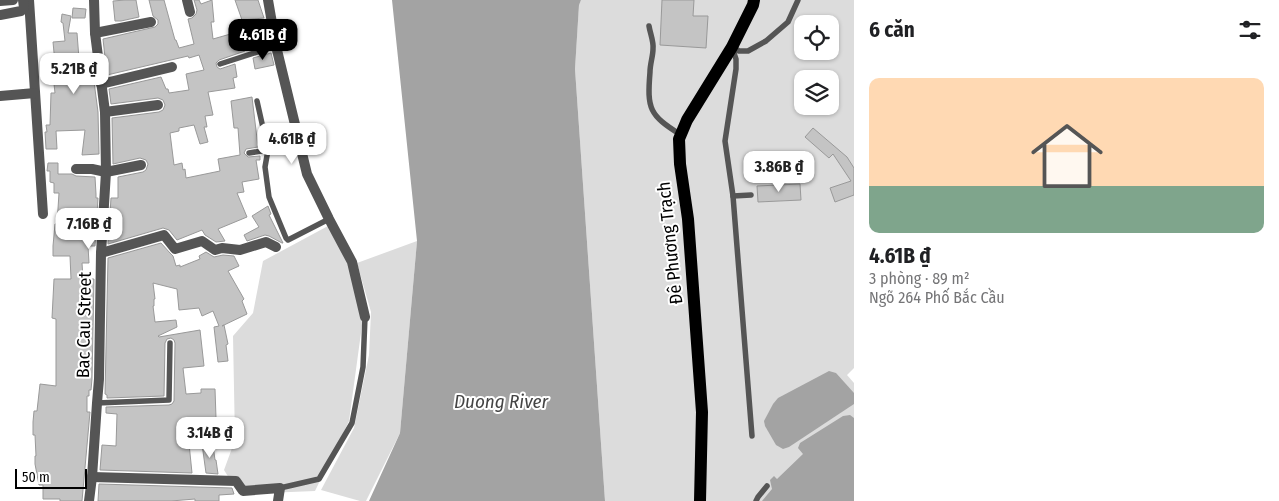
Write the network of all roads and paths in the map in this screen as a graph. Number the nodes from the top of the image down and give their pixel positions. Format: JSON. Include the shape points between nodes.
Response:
{"nodes":[{"id":1,"x":13,"y":0,"type":"edge"},
{"id":2,"x":23,"y":0,"type":"edge"},
{"id":3,"x":29,"y":0,"type":"edge"},
{"id":4,"x":94,"y":0,"type":"edge"},
{"id":5,"x":186,"y":0,"type":"edge"},
{"id":6,"x":268,"y":0,"type":"edge"},
{"id":7,"x":754,"y":0,"type":"edge"},
{"id":8,"x":798,"y":0,"type":"edge"},
{"id":9,"x":0,"y":1,"type":"edge"},
{"id":10,"x":190,"y":12,"type":"dead end"},
{"id":11,"x":0,"y":14,"type":"edge"},
{"id":12,"x":150,"y":22,"type":"dead end"},
{"id":13,"x":649,"y":26,"type":"dead end"},
{"id":14,"x":95,"y":33,"type":"junction"},
{"id":15,"x":276,"y":46,"type":"junction"},
{"id":16,"x":732,"y":47,"type":"junction"},
{"id":17,"x":220,"y":64,"type":"dead end"},
{"id":18,"x":172,"y":67,"type":"dead end"},
{"id":19,"x":101,"y":84,"type":"junction"},
{"id":20,"x":35,"y":92,"type":"junction"},
{"id":21,"x":0,"y":96,"type":"edge"},
{"id":22,"x":257,"y":101,"type":"dead end"},
{"id":23,"x":158,"y":105,"type":"dead end"},
{"id":24,"x":104,"y":112,"type":"junction"},
{"id":25,"x":680,"y":135,"type":"junction"},
{"id":26,"x":299,"y":142,"type":"junction"},
{"id":27,"x":268,"y":150,"type":"junction"},
{"id":28,"x":249,"y":153,"type":"dead end"},
{"id":29,"x":141,"y":165,"type":"dead end"},
{"id":30,"x":76,"y":169,"type":"dead end"},
{"id":31,"x":106,"y":172,"type":"junction"},
{"id":32,"x":751,"y":195,"type":"dead end"},
{"id":33,"x":733,"y":196,"type":"junction"},
{"id":34,"x":43,"y":214,"type":"dead end"},
{"id":35,"x":329,"y":219,"type":"junction"},
{"id":36,"x":288,"y":240,"type":"junction"},
{"id":37,"x":276,"y":247,"type":"joint"},
{"id":38,"x":101,"y":253,"type":"junction"},
{"id":39,"x":365,"y":317,"type":"joint"},
{"id":40,"x":170,"y":343,"type":"dead end"},
{"id":41,"x":97,"y":403,"type":"junction"},
{"id":42,"x":752,"y":436,"type":"dead end"},
{"id":43,"x":92,"y":478,"type":"junction"},
{"id":44,"x":767,"y":486,"type":"dead end"},
{"id":45,"x":280,"y":488,"type":"junction"},
{"id":46,"x":89,"y":501,"type":"edge"},
{"id":47,"x":278,"y":501,"type":"edge"},
{"id":48,"x":700,"y":501,"type":"edge"},
{"id":49,"x":756,"y":501,"type":"edge"}],
"edges":[{"from":1,"to":9,"type":"street"},
{"from":2,"to":11,"type":"street","via":[[21,11]]},
{"from":3,"to":20,"type":"street"},
{"from":4,"to":14,"type":"street","name":"Bac Cau Street"},
{"from":5,"to":10,"type":"street"},
{"from":6,"to":15,"type":"street"},
{"from":7,"to":16,"type":"main road","name":"Đê Phương Trạch"},
{"from":8,"to":16,"type":"lane","via":[[788,22],[766,41],[748,51]]},
{"from":12,"to":14,"type":"street"},
{"from":13,"to":25,"type":"lane","via":[[654,47],[649,104],[657,118]]},
{"from":14,"to":19,"type":"street","name":"Bac Cau Street"},
{"from":15,"to":17,"type":"lane"},
{"from":15,"to":26,"type":"street"},
{"from":16,"to":25,"type":"main road","name":"Đê Phương Trạch"},
{"from":16,"to":33,"type":"lane","via":[[736,69],[725,141]]},
{"from":18,"to":19,"type":"street"},
{"from":19,"to":24,"type":"street","name":"Bac Cau Street"},
{"from":20,"to":21,"type":"street"},
{"from":20,"to":34,"type":"street"},
{"from":22,"to":27,"type":"lane"},
{"from":23,"to":24,"type":"street"},
{"from":24,"to":31,"type":"street","name":"Bac Cau Street"},
{"from":25,"to":48,"type":"main road","name":"Đê Phương Trạch","via":[[702,412]]},
{"from":26,"to":27,"type":"lane"},
{"from":26,"to":35,"type":"street","via":[[307,174]]},
{"from":27,"to":28,"type":"lane"},
{"from":27,"to":36,"type":"lane","via":[[266,168],[270,197]]},
{"from":29,"to":31,"type":"street"},
{"from":30,"to":31,"type":"street"},
{"from":31,"to":38,"type":"street","name":"Bac Cau Street"},
{"from":32,"to":33,"type":"lane"},
{"from":33,"to":42,"type":"lane"},
{"from":35,"to":36,"type":"lane"},
{"from":35,"to":39,"type":"street","via":[[352,262]]},
{"from":36,"to":37,"type":"lane"},
{"from":37,"to":38,"type":"street","via":[[266,242],[240,250],[214,250],[202,241],[175,249],[164,235]]},
{"from":38,"to":41,"type":"street","name":"Bac Cau Street"},
{"from":39,"to":45,"type":"lane","via":[[363,367],[352,423],[319,479]]},
{"from":40,"to":41,"type":"lane","via":[[169,400]]},
{"from":41,"to":43,"type":"street","name":"Bac Cau Street"},
{"from":43,"to":45,"type":"street","via":[[236,481],[243,491]]},
{"from":43,"to":46,"type":"street","name":"Bac Cau Street"},
{"from":44,"to":49,"type":"lane"},
{"from":45,"to":47,"type":"street"}]}
